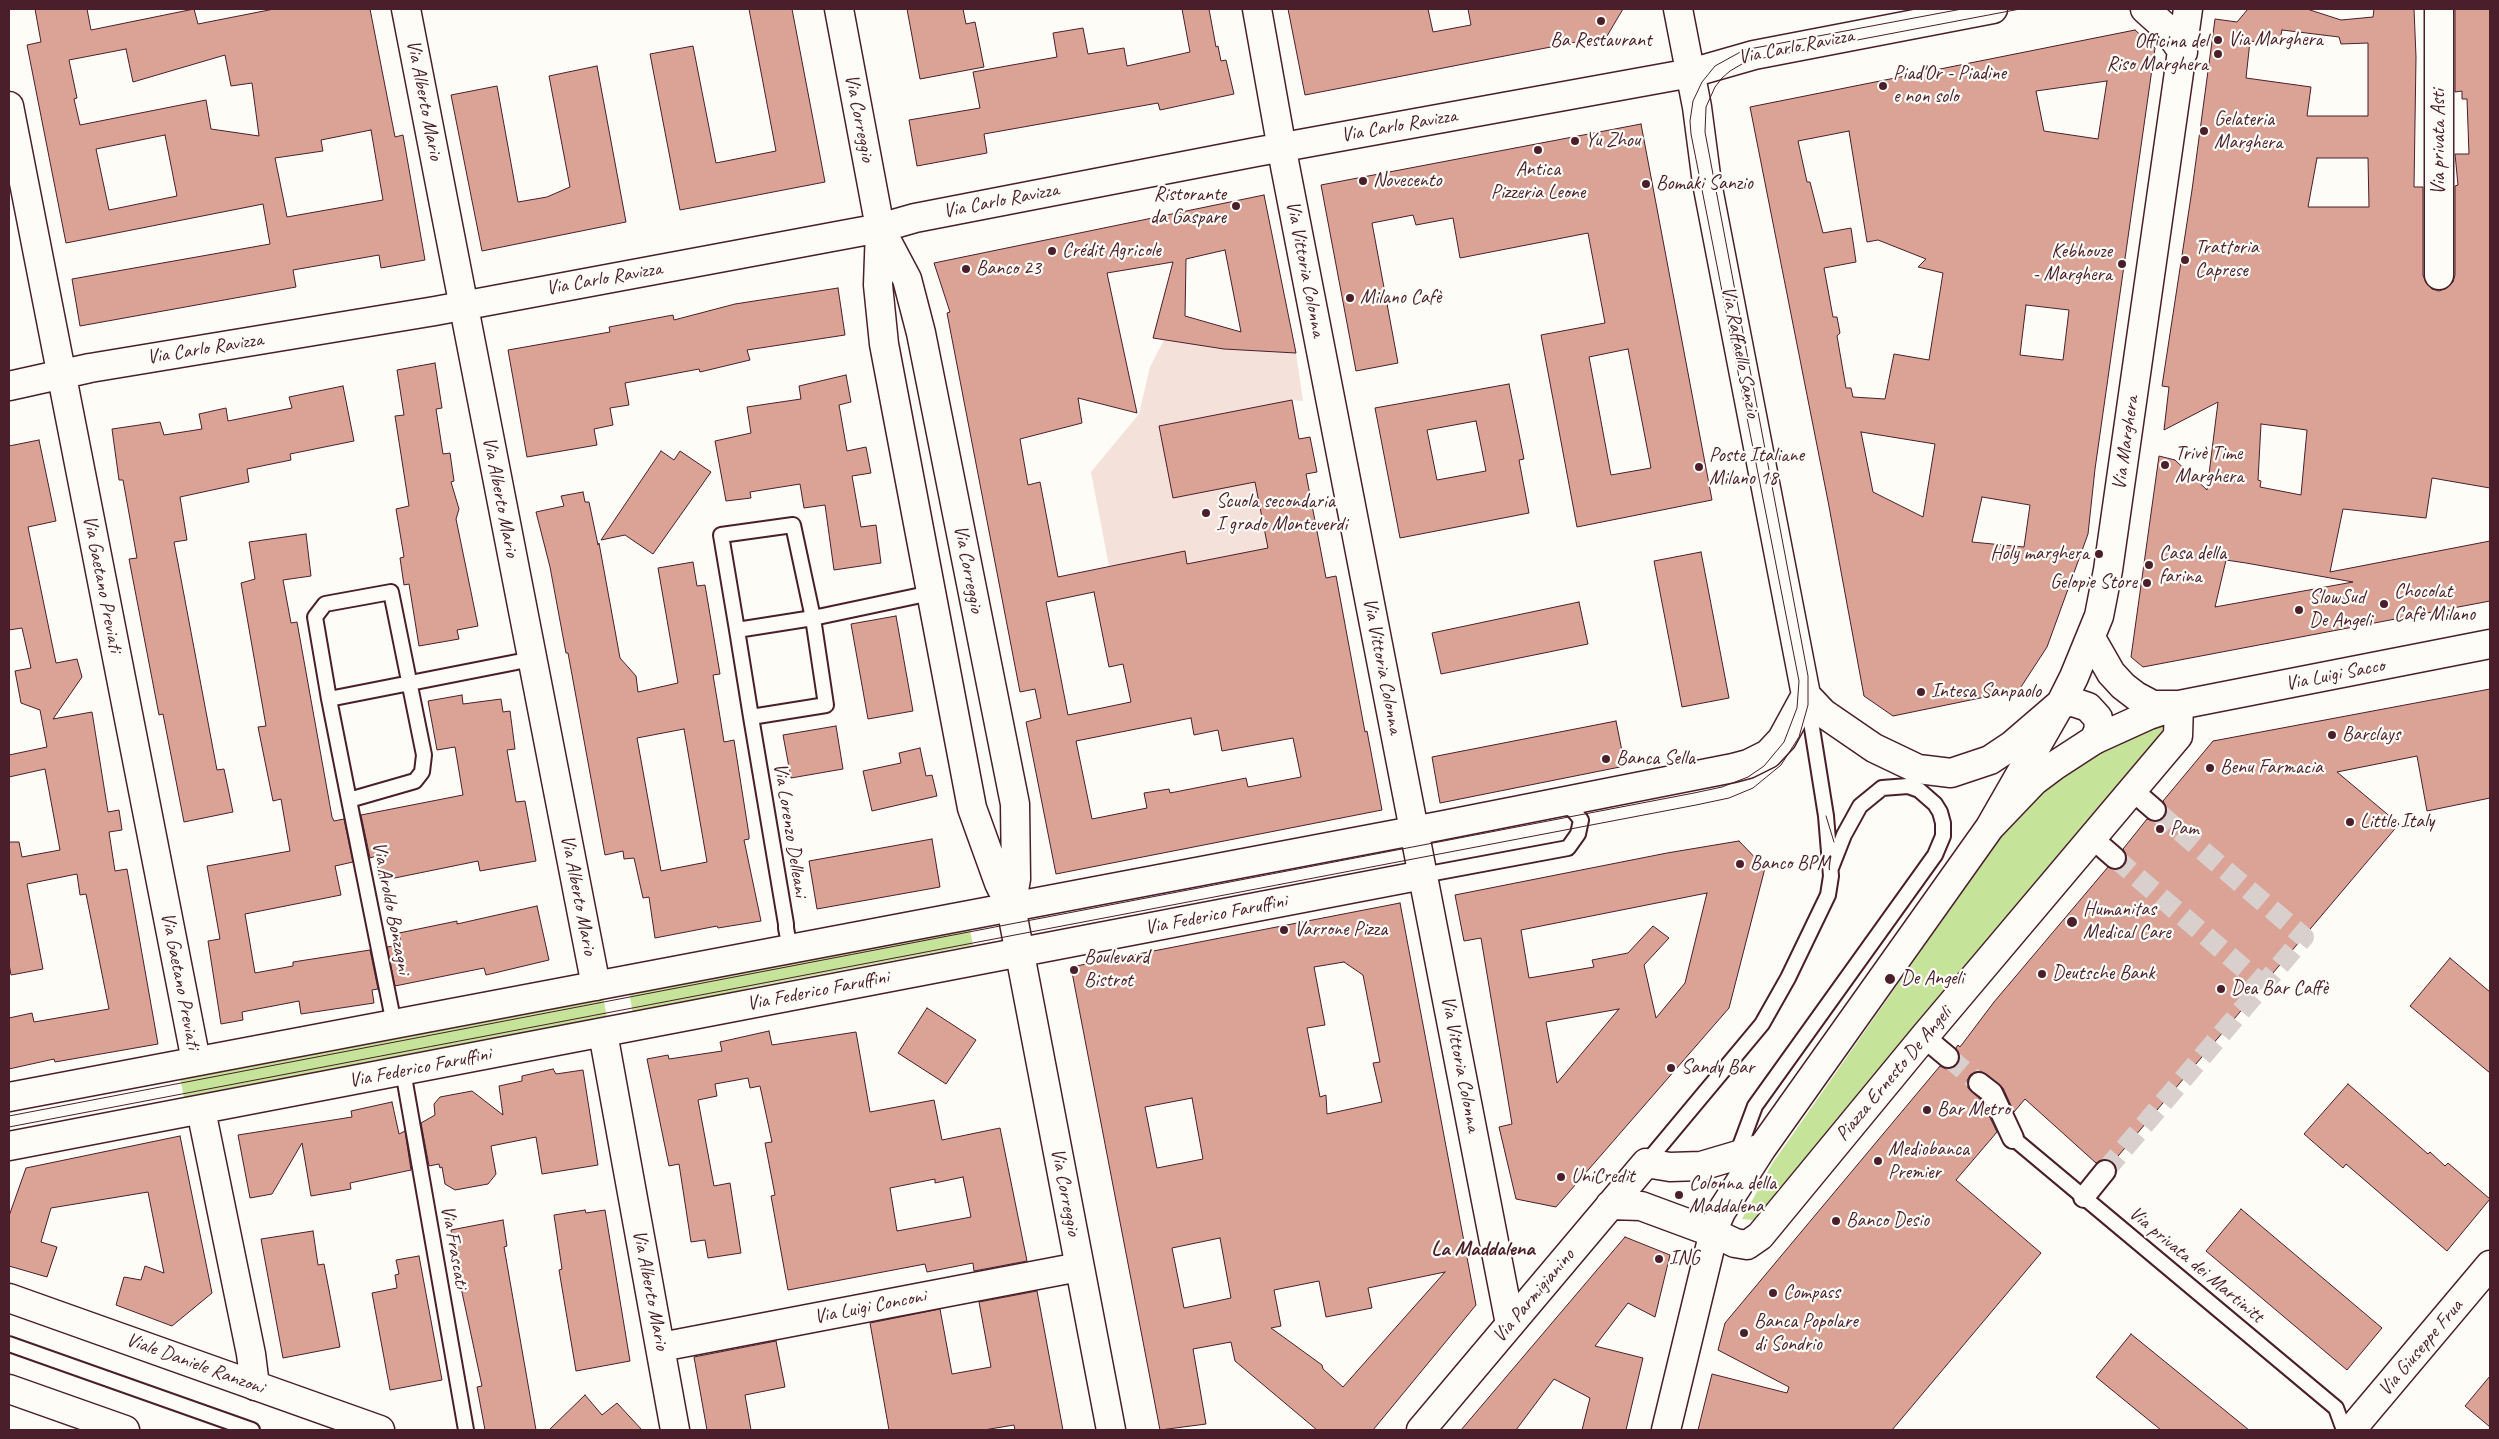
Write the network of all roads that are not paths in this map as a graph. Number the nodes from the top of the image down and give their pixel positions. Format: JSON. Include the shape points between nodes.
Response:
{"nodes":[{"id":1,"x":406,"y":9,"type":"edge"},
{"id":2,"x":839,"y":9,"type":"edge"},
{"id":3,"x":1257,"y":9,"type":"edge"},
{"id":4,"x":1678,"y":9,"type":"edge"},
{"id":5,"x":1993,"y":9,"type":"edge"},
{"id":6,"x":2145,"y":9,"type":"edge"},
{"id":7,"x":2188,"y":9,"type":"edge"},
{"id":8,"x":2439,"y":9,"type":"edge"},
{"id":9,"x":2183,"y":52,"type":"junction"},
{"id":10,"x":1691,"y":73,"type":"junction"},
{"id":11,"x":9,"y":106,"type":"edge"},
{"id":12,"x":1281,"y":147,"type":"junction"},
{"id":13,"x":880,"y":228,"type":"junction"},
{"id":14,"x":2439,"y":275,"type":"dead end"},
{"id":15,"x":462,"y":306,"type":"junction"},
{"id":16,"x":922,"y":333,"type":"junction"},
{"id":17,"x":884,"y":344,"type":"junction"},
{"id":18,"x":61,"y":374,"type":"junction"},
{"id":19,"x":9,"y":386,"type":"edge"},
{"id":20,"x":931,"y":593,"type":"junction"},
{"id":21,"x":813,"y":618,"type":"junction"},
{"id":22,"x":737,"y":630,"type":"junction"},
{"id":23,"x":2091,"y":638,"type":"junction"},
{"id":24,"x":2490,"y":644,"type":"edge"},
{"id":25,"x":532,"y":659,"type":"junction"},
{"id":26,"x":409,"y":684,"type":"junction"},
{"id":27,"x":1806,"y":695,"type":"junction"},
{"id":28,"x":329,"y":700,"type":"junction"},
{"id":29,"x":2061,"y":703,"type":"junction"},
{"id":30,"x":2179,"y":705,"type":"junction"},
{"id":31,"x":751,"y":717,"type":"junction"},
{"id":32,"x":2094,"y":740,"type":"junction"},
{"id":33,"x":2132,"y":790,"type":"junction"},
{"id":34,"x":349,"y":800,"type":"junction"},
{"id":35,"x":1559,"y":803,"type":"junction"},
{"id":36,"x":1015,"y":804,"type":"junction"},
{"id":37,"x":972,"y":808,"type":"junction"},
{"id":38,"x":2155,"y":810,"type":"tunnel mouth"},
{"id":39,"x":1990,"y":827,"type":"junction"},
{"id":40,"x":1414,"y":830,"type":"junction"},
{"id":41,"x":2092,"y":838,"type":"junction"},
{"id":42,"x":2115,"y":858,"type":"tunnel mouth"},
{"id":43,"x":1831,"y":868,"type":"junction"},
{"id":44,"x":1423,"y":876,"type":"junction"},
{"id":45,"x":1011,"y":906,"type":"junction"},
{"id":46,"x":790,"y":949,"type":"junction"},
{"id":47,"x":1020,"y":953,"type":"junction"},
{"id":48,"x":596,"y":986,"type":"junction"},
{"id":49,"x":394,"y":1024,"type":"junction"},
{"id":50,"x":603,"y":1033,"type":"junction"},
{"id":51,"x":1924,"y":1037,"type":"junction"},
{"id":52,"x":1948,"y":1057,"type":"tunnel mouth"},
{"id":53,"x":196,"y":1061,"type":"junction"},
{"id":54,"x":403,"y":1071,"type":"junction"},
{"id":55,"x":1979,"y":1083,"type":"tunnel mouth"},
{"id":56,"x":9,"y":1097,"type":"edge"},
{"id":57,"x":201,"y":1110,"type":"junction"},
{"id":58,"x":2013,"y":1138,"type":"joint"},
{"id":59,"x":9,"y":1146,"type":"edge"},
{"id":60,"x":1749,"y":1152,"type":"junction"},
{"id":61,"x":1646,"y":1163,"type":"junction"},
{"id":62,"x":2105,"y":1171,"type":"tunnel mouth"},
{"id":63,"x":2084,"y":1197,"type":"junction"},
{"id":64,"x":1610,"y":1206,"type":"junction"},
{"id":65,"x":1717,"y":1223,"type":"junction"},
{"id":66,"x":2490,"y":1265,"type":"edge"},
{"id":67,"x":1079,"y":1267,"type":"junction"},
{"id":68,"x":9,"y":1298,"type":"edge"},
{"id":69,"x":1510,"y":1324,"type":"junction"},
{"id":70,"x":9,"y":1344,"type":"edge"},
{"id":71,"x":661,"y":1347,"type":"junction"},
{"id":72,"x":255,"y":1386,"type":"junction"},
{"id":73,"x":9,"y":1389,"type":"edge"},
{"id":74,"x":125,"y":1430,"type":"edge"},
{"id":75,"x":252,"y":1430,"type":"edge"},
{"id":76,"x":380,"y":1430,"type":"edge"},
{"id":77,"x":466,"y":1430,"type":"edge"},
{"id":78,"x":675,"y":1430,"type":"edge"},
{"id":79,"x":1111,"y":1430,"type":"edge"},
{"id":80,"x":1421,"y":1430,"type":"edge"},
{"id":81,"x":1666,"y":1430,"type":"edge"},
{"id":82,"x":2344,"y":1430,"type":"edge"},
{"id":83,"x":2351,"y":1430,"type":"edge"}],
"edges":[{"from":1,"to":15,"type":"street","name":"Via Alberto Mario"},
{"from":2,"to":13,"type":"street","name":"Via Correggio"},
{"from":3,"to":12,"type":"street","name":"Via Vittoria Colonna"},
{"from":4,"to":10,"type":"street","name":"Via Raffaello Sanzio"},
{"from":5,"to":10,"type":"street","name":"Via Carlo Ravizza","via":[[1754,54]]},
{"from":6,"to":9,"type":"street","via":[[2165,27]]},
{"from":7,"to":9,"type":"street","name":"Via Marghera"},
{"from":8,"to":14,"type":"street","name":"Via privata Asti"},
{"from":9,"to":23,"type":"street","name":"Via Marghera","via":[[2108,570]]},
{"from":10,"to":12,"type":"street","name":"Via Carlo Ravizza"},
{"from":10,"to":27,"type":"street","name":"Via Raffaello Sanzio","via":[[1707,183]]},
{"from":11,"to":18,"type":"street","name":"Via Gaetano Previati"},
{"from":12,"to":13,"type":"street","name":"Via Carlo Ravizza","via":[[915,218]]},
{"from":12,"to":40,"type":"street","name":"Via Vittoria Colonna"},
{"from":13,"to":15,"type":"street","name":"Via Carlo Ravizza"},
{"from":13,"to":16,"type":"street","name":"Via Correggio","via":[[907,279]]},
{"from":13,"to":17,"type":"street","name":"Via Correggio","via":[[878,285]]},
{"from":15,"to":18,"type":"street","name":"Via Carlo Ravizza"},
{"from":15,"to":25,"type":"street","name":"Via Alberto Mario"},
{"from":16,"to":17,"type":"street","via":[[897,329]]},
{"from":16,"to":36,"type":"street","name":"Via Correggio"},
{"from":17,"to":20,"type":"street","name":"Via Correggio"},
{"from":18,"to":19,"type":"street","name":"Via Carlo Ravizza"},
{"from":18,"to":53,"type":"street","name":"Via Gaetano Previati"},
{"from":20,"to":21,"type":"lane"},
{"from":20,"to":37,"type":"street","name":"Via Correggio"},
{"from":21,"to":22,"type":"lane"},
{"from":21,"to":22,"type":"lane","name":"Via Lorenzo Delleani","via":[[794,525],[722,535]]},
{"from":21,"to":31,"type":"lane","name":"Via Lorenzo Delleani","via":[[826,706]]},
{"from":22,"to":31,"type":"lane","name":"Via Lorenzo Delleani"},
{"from":23,"to":29,"type":"street"},
{"from":23,"to":30,"type":"street","via":[[2111,674],[2129,691],[2153,704]]},
{"from":24,"to":30,"type":"street","name":"Via Luigi Sacco"},
{"from":25,"to":26,"type":"lane"},
{"from":25,"to":48,"type":"street","name":"Via Alberto Mario"},
{"from":26,"to":28,"type":"lane"},
{"from":26,"to":28,"type":"lane","name":"Via Aroldo Bonzagni","via":[[391,592],[325,604],[315,617]]},
{"from":26,"to":34,"type":"lane","name":"Via Aroldo Bonzagni","via":[[424,755],[422,772],[415,781]]},
{"from":27,"to":29,"type":"street","via":[[1829,718],[1874,748],[1918,769],[1951,773],[1990,760]]},
{"from":27,"to":35,"type":"street","via":[[1782,739],[1768,754],[1748,764]]},
{"from":27,"to":43,"type":"lane"},
{"from":28,"to":34,"type":"lane","name":"Via Aroldo Bonzagni"},
{"from":29,"to":32,"type":"street","via":[[2073,702],[2088,707],[2098,718],[2099,730]]},
{"from":29,"to":39,"type":"street"},
{"from":30,"to":32,"type":"street"},
{"from":30,"to":33,"type":"street","name":"Piazza Ernesto De Angeli","via":[[2178,736]]},
{"from":31,"to":46,"type":"lane","name":"Via Lorenzo Delleani"},
{"from":32,"to":39,"type":"street","via":[[2034,781]]},
{"from":33,"to":38,"type":"street"},
{"from":33,"to":41,"type":"street","name":"Piazza Ernesto De Angeli"},
{"from":34,"to":49,"type":"lane","name":"Via Aroldo Bonzagni"},
{"from":35,"to":40,"type":"street"},
{"from":35,"to":44,"type":"lane","name":"Via Federico Faruffini","via":[[1573,810],[1581,820],[1578,834],[1568,848]]},
{"from":36,"to":37,"type":"street","via":[[1003,815],[995,817],[987,817]]},
{"from":36,"to":45,"type":"street","name":"Via Correggio","via":[[1016,879]]},
{"from":37,"to":45,"type":"street","name":"Via Correggio","via":[[998,883]]},
{"from":39,"to":60,"type":"street"},
{"from":40,"to":44,"type":"street","name":"Via Vittoria Colonna"},
{"from":40,"to":45,"type":"street"},
{"from":41,"to":42,"type":"street"},
{"from":41,"to":51,"type":"street","name":"Piazza Ernesto De Angeli"},
{"from":43,"to":60,"type":"lane","via":[[1860,806],[1882,788],[1908,786],[1919,790],[1940,812],[1943,836],[1935,855],[1755,1106]]},
{"from":43,"to":61,"type":"lane","via":[[1824,905],[1762,1024]]},
{"from":44,"to":47,"type":"street","name":"Via Federico Faruffini"},
{"from":44,"to":69,"type":"street","name":"Via Vittoria Colonna"},
{"from":45,"to":46,"type":"street"},
{"from":45,"to":47,"type":"street","name":"Via Correggio"},
{"from":46,"to":48,"type":"street"},
{"from":47,"to":50,"type":"street","name":"Via Federico Faruffini"},
{"from":47,"to":67,"type":"street","name":"Via Correggio"},
{"from":48,"to":49,"type":"street"},
{"from":49,"to":53,"type":"street"},
{"from":50,"to":54,"type":"street","name":"Via Federico Faruffini"},
{"from":50,"to":71,"type":"street","name":"Via Alberto Mario"},
{"from":51,"to":52,"type":"street"},
{"from":51,"to":65,"type":"street","name":"Piazza Ernesto De Angeli","via":[[1760,1236],[1747,1245],[1735,1243]]},
{"from":53,"to":56,"type":"street"},
{"from":54,"to":57,"type":"street","name":"Via Federico Faruffini"},
{"from":54,"to":77,"type":"lane","name":"Via Frascati"},
{"from":55,"to":58,"type":"street","via":[[1992,1093]]},
{"from":57,"to":59,"type":"street","name":"Via Federico Faruffini"},
{"from":57,"to":72,"type":"street"},
{"from":58,"to":63,"type":"lane","name":"Via privata dei Martinitt"},
{"from":60,"to":61,"type":"street","via":[[1701,1166],[1670,1168]]},
{"from":60,"to":65,"type":"street"},
{"from":61,"to":64,"type":"street","name":"Via Parmigianino"},
{"from":62,"to":63,"type":"street"},
{"from":63,"to":82,"type":"lane","name":"Via privata dei Martinitt","via":[[2336,1408]]},
{"from":64,"to":65,"type":"street","name":"Piazza Ernesto De Angeli","via":[[1641,1206]]},
{"from":64,"to":69,"type":"street","name":"Via Parmigianino"},
{"from":65,"to":81,"type":"street"},
{"from":66,"to":83,"type":"street","name":"Via Giuseppe Frua"},
{"from":67,"to":71,"type":"street","name":"Via Luigi Conconi"},
{"from":67,"to":79,"type":"street","name":"Via Correggio"},
{"from":68,"to":72,"type":"street","name":"Viale Daniele Ranzoni"},
{"from":69,"to":80,"type":"street","name":"Via Parmigianino"},
{"from":70,"to":75,"type":"lane"},
{"from":71,"to":78,"type":"street","name":"Via Alberto Mario"},
{"from":72,"to":76,"type":"street","name":"Viale Daniele Ranzoni"},
{"from":73,"to":74,"type":"street"}]}
